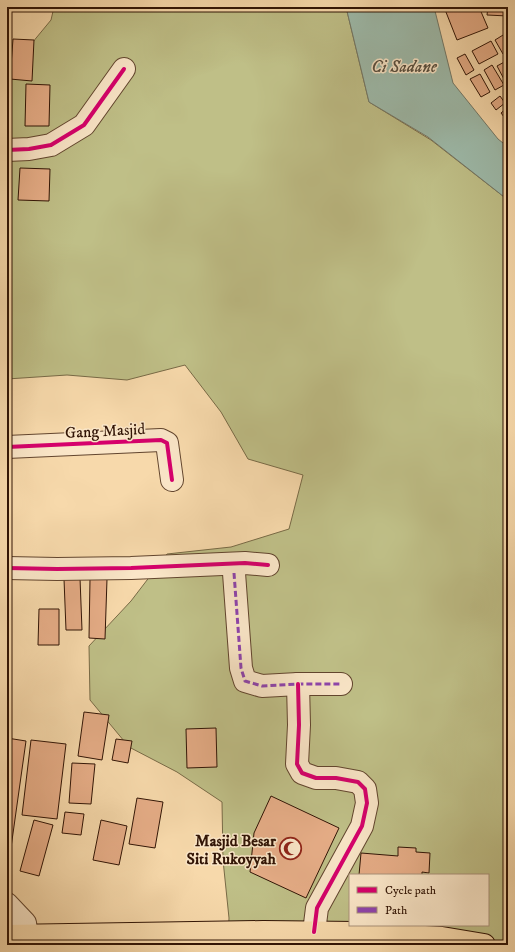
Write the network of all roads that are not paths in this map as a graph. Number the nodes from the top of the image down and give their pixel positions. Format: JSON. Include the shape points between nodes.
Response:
{"nodes":[{"id":1,"x":124,"y":69,"type":"dead end"},
{"id":2,"x":7,"y":150,"type":"edge"},
{"id":3,"x":7,"y":447,"type":"edge"},
{"id":4,"x":172,"y":480,"type":"dead end"},
{"id":5,"x":268,"y":565,"type":"dead end"},
{"id":6,"x":7,"y":568,"type":"edge"},
{"id":7,"x":234,"y":573,"type":"dead end"},
{"id":8,"x":298,"y":684,"type":"junction"},
{"id":9,"x":341,"y":684,"type":"dead end"},
{"id":10,"x":7,"y":904,"type":"edge"},
{"id":11,"x":314,"y":932,"type":"junction"},
{"id":12,"x":17,"y":936,"type":"edge"},
{"id":13,"x":263,"y":938,"type":"edge"},
{"id":14,"x":224,"y":939,"type":"edge"},
{"id":15,"x":378,"y":939,"type":"edge"},
{"id":16,"x":112,"y":940,"type":"edge"},
{"id":17,"x":484,"y":945,"type":"edge"}],
"edges":[{"from":1,"to":2,"type":"street","via":[[84,125],[51,144],[29,150]]},
{"from":3,"to":4,"type":"street","name":"Gang Masjid","via":[[161,440],[167,443]]},
{"from":5,"to":6,"type":"street","via":[[245,563],[131,568]]},
{"from":7,"to":8,"type":"street","via":[[241,668],[245,681],[262,686]]},
{"from":8,"to":9,"type":"street"},
{"from":8,"to":11,"type":"street","via":[[297,764],[302,774],[358,782],[365,789],[367,803],[362,826],[317,908]]},
{"from":10,"to":12,"type":"street","via":[[25,923]]},
{"from":11,"to":13,"type":"main road"},
{"from":11,"to":15,"type":"main road"},
{"from":12,"to":16,"type":"main road"},
{"from":13,"to":14,"type":"main road"},
{"from":14,"to":16,"type":"main road"},
{"from":15,"to":17,"type":"main road","via":[[442,938]]}]}
